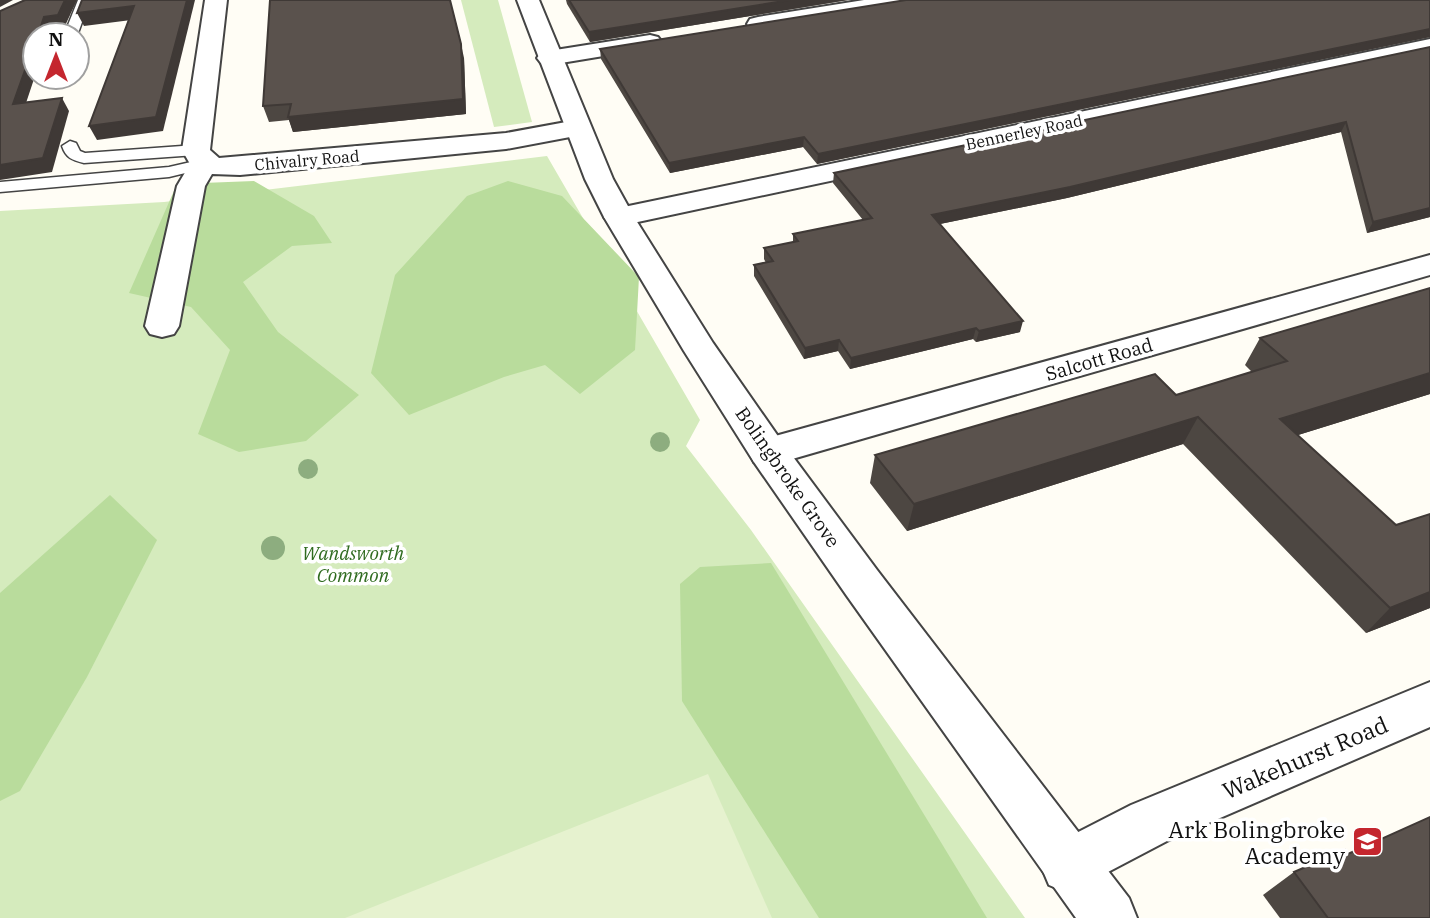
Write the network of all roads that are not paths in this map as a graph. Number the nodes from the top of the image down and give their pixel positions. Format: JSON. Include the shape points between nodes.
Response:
{"nodes":[{"id":1,"x":85,"y":0,"type":"edge"},
{"id":2,"x":216,"y":0,"type":"edge"},
{"id":3,"x":528,"y":0,"type":"edge"},
{"id":4,"x":904,"y":0,"type":"edge"},
{"id":5,"x":77,"y":21,"type":"edge"},
{"id":6,"x":731,"y":29,"type":"edge"},
{"id":7,"x":678,"y":38,"type":"edge"},
{"id":8,"x":1430,"y":46,"type":"edge"},
{"id":9,"x":549,"y":58,"type":"junction"},
{"id":10,"x":577,"y":128,"type":"junction"},
{"id":11,"x":70,"y":146,"type":"dead end"},
{"id":12,"x":200,"y":157,"type":"junction"},
{"id":13,"x":0,"y":187,"type":"edge"},
{"id":14,"x":619,"y":217,"type":"junction"},
{"id":15,"x":1430,"y":265,"type":"edge"},
{"id":16,"x":162,"y":326,"type":"dead end"},
{"id":17,"x":768,"y":452,"type":"junction"},
{"id":18,"x":1430,"y":704,"type":"edge"},
{"id":19,"x":1069,"y":866,"type":"junction"},
{"id":20,"x":1109,"y":918,"type":"edge"}],
"edges":[{"from":1,"to":5,"type":"lane"},
{"from":2,"to":12,"type":"street"},
{"from":3,"to":9,"type":"street","name":"Bolingbroke Grove"},
{"from":4,"to":6,"type":"street"},
{"from":7,"to":9,"type":"street"},
{"from":8,"to":14,"type":"street","name":"Bennerley Road"},
{"from":9,"to":10,"type":"street","name":"Bolingbroke Grove"},
{"from":10,"to":12,"type":"street","name":"Chivalry Road","via":[[506,141],[224,167]]},
{"from":10,"to":14,"type":"street","name":"Bolingbroke Grove"},
{"from":11,"to":12,"type":"lane","via":[[73,154],[84,158]]},
{"from":12,"to":13,"type":"lane","via":[[169,172]]},
{"from":12,"to":16,"type":"street"},
{"from":14,"to":17,"type":"street","name":"Bolingbroke Grove"},
{"from":15,"to":17,"type":"street","name":"Salcott Road"},
{"from":17,"to":19,"type":"street","name":"Bolingbroke Grove"},
{"from":18,"to":19,"type":"street","name":"Wakehurst Road","via":[[1149,823]]},
{"from":19,"to":20,"type":"street","name":"Bolingbroke Grove"}]}
